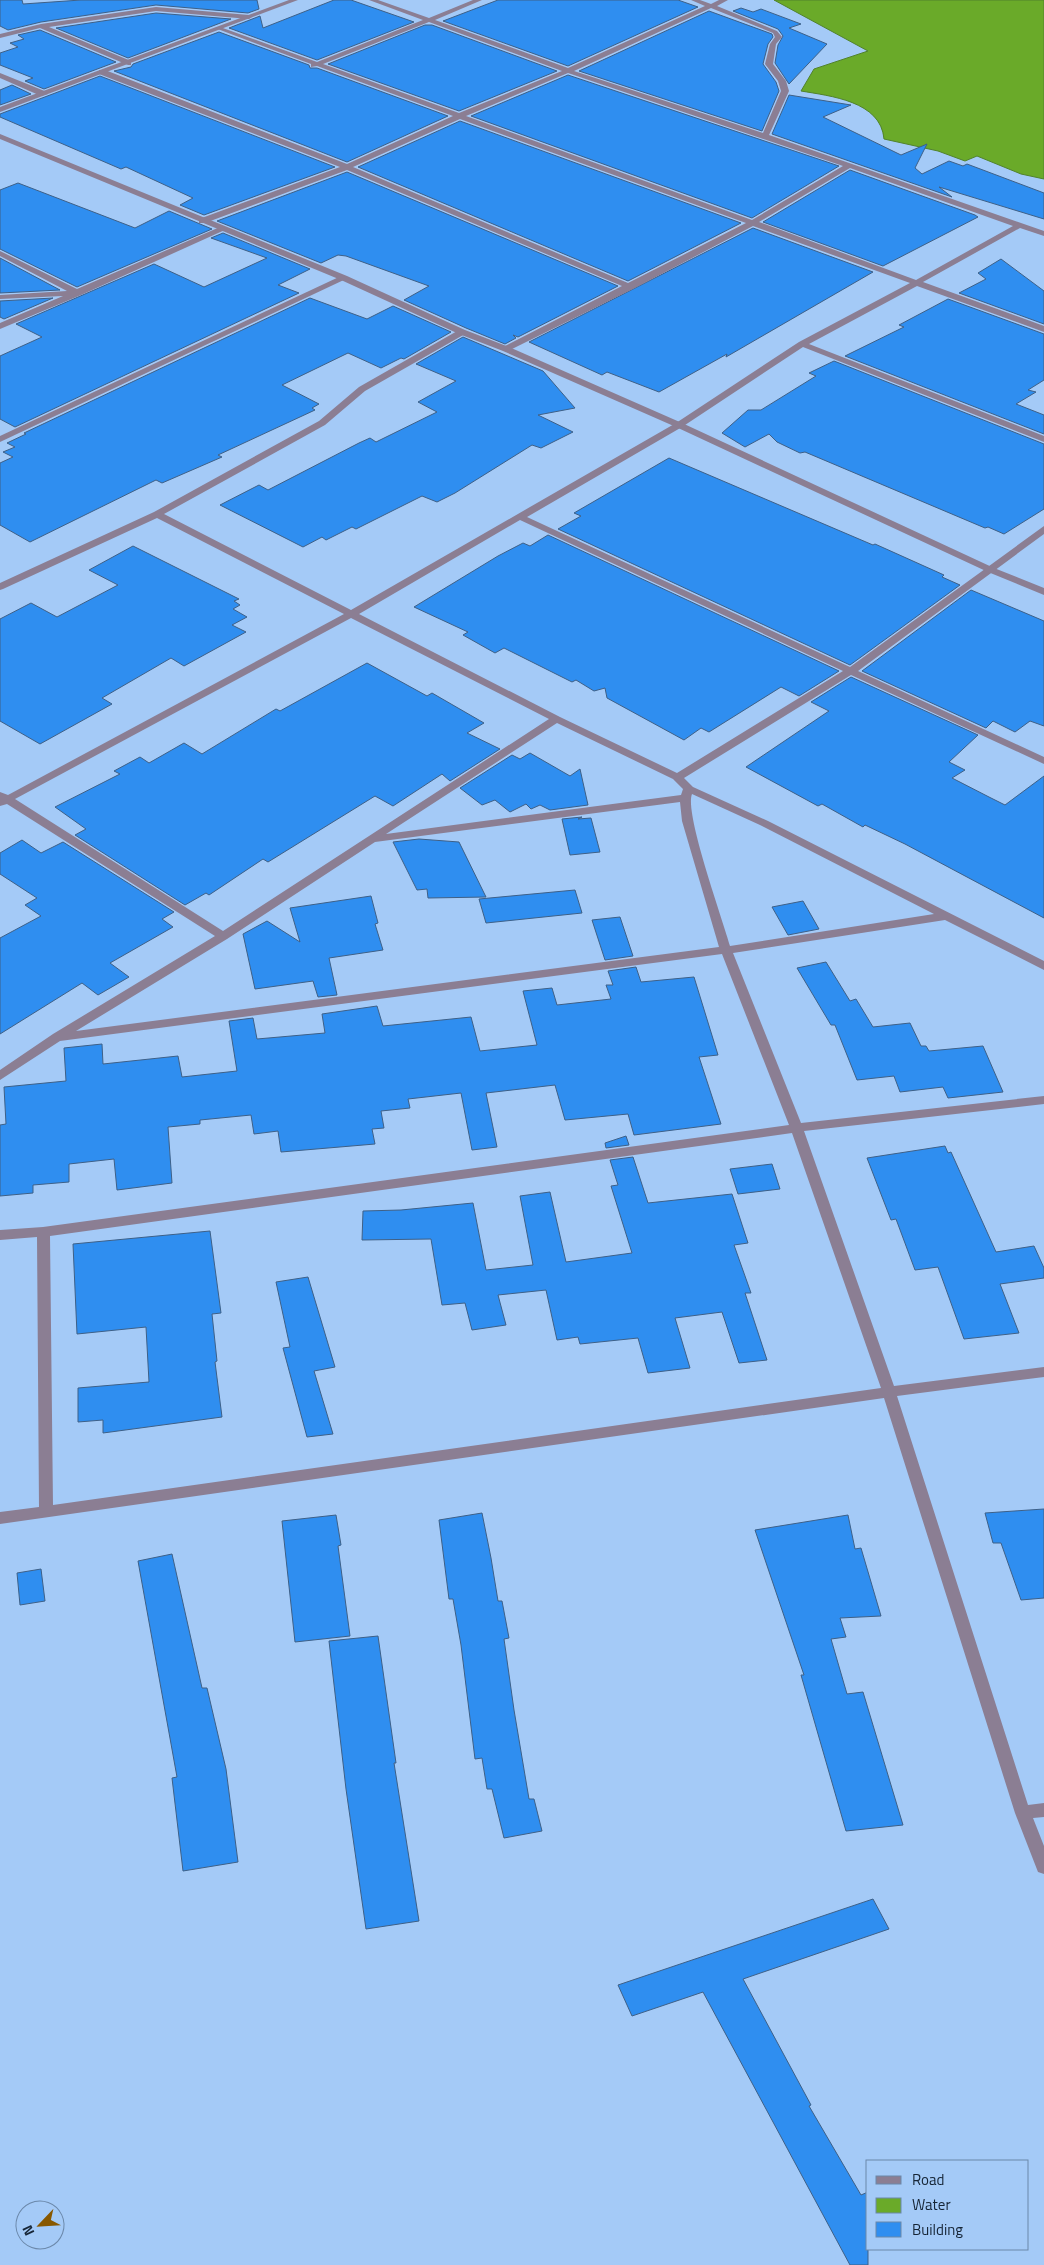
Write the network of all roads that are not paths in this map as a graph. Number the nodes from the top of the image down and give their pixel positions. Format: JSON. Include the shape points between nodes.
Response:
{"nodes":[{"id":1,"x":295,"y":0,"type":"edge"},
{"id":2,"x":372,"y":0,"type":"edge"},
{"id":3,"x":479,"y":0,"type":"edge"},
{"id":4,"x":694,"y":0,"type":"edge"},
{"id":5,"x":725,"y":0,"type":"edge"},
{"id":6,"x":711,"y":6,"type":"junction"},
{"id":7,"x":249,"y":17,"type":"junction"},
{"id":8,"x":429,"y":20,"type":"junction"},
{"id":9,"x":41,"y":26,"type":"junction"},
{"id":10,"x":218,"y":28,"type":"junction"},
{"id":11,"x":0,"y":36,"type":"edge"},
{"id":12,"x":128,"y":63,"type":"junction"},
{"id":13,"x":314,"y":65,"type":"junction"},
{"id":14,"x":568,"y":71,"type":"junction"},
{"id":15,"x":102,"y":72,"type":"junction"},
{"id":16,"x":0,"y":75,"type":"edge"},
{"id":17,"x":44,"y":94,"type":"junction"},
{"id":18,"x":0,"y":110,"type":"edge"},
{"id":19,"x":459,"y":116,"type":"junction"},
{"id":20,"x":765,"y":136,"type":"junction"},
{"id":21,"x":2,"y":138,"type":"edge"},
{"id":22,"x":347,"y":166,"type":"junction"},
{"id":23,"x":848,"y":166,"type":"junction"},
{"id":24,"x":202,"y":221,"type":"junction"},
{"id":25,"x":754,"y":222,"type":"junction"},
{"id":26,"x":1018,"y":226,"type":"junction"},
{"id":27,"x":223,"y":229,"type":"junction"},
{"id":28,"x":1044,"y":234,"type":"edge"},
{"id":29,"x":0,"y":253,"type":"edge"},
{"id":30,"x":344,"y":278,"type":"junction"},
{"id":31,"x":918,"y":282,"type":"junction"},
{"id":32,"x":630,"y":286,"type":"junction"},
{"id":33,"x":78,"y":293,"type":"junction"},
{"id":34,"x":0,"y":298,"type":"edge"},
{"id":35,"x":0,"y":326,"type":"edge"},
{"id":36,"x":1044,"y":329,"type":"edge"},
{"id":37,"x":462,"y":332,"type":"junction"},
{"id":38,"x":802,"y":344,"type":"junction"},
{"id":39,"x":506,"y":349,"type":"junction"},
{"id":40,"x":679,"y":425,"type":"junction"},
{"id":41,"x":0,"y":439,"type":"edge"},
{"id":42,"x":1044,"y":439,"type":"edge"},
{"id":43,"x":157,"y":514,"type":"junction"},
{"id":44,"x":518,"y":516,"type":"junction"},
{"id":45,"x":1044,"y":529,"type":"edge"},
{"id":46,"x":991,"y":570,"type":"junction"},
{"id":47,"x":0,"y":587,"type":"edge"},
{"id":48,"x":1044,"y":592,"type":"edge"},
{"id":49,"x":351,"y":614,"type":"junction"},
{"id":50,"x":851,"y":672,"type":"junction"},
{"id":51,"x":556,"y":719,"type":"junction"},
{"id":52,"x":1044,"y":761,"type":"edge"},
{"id":53,"x":677,"y":777,"type":"junction"},
{"id":54,"x":687,"y":794,"type":"junction"},
{"id":55,"x":2,"y":799,"type":"edge"},
{"id":56,"x":372,"y":840,"type":"junction"},
{"id":57,"x":946,"y":916,"type":"junction"},
{"id":58,"x":223,"y":936,"type":"junction"},
{"id":59,"x":726,"y":950,"type":"junction"},
{"id":60,"x":1044,"y":966,"type":"edge"},
{"id":61,"x":57,"y":1037,"type":"junction"},
{"id":62,"x":0,"y":1076,"type":"edge"},
{"id":63,"x":1044,"y":1100,"type":"edge"},
{"id":64,"x":797,"y":1128,"type":"junction"},
{"id":65,"x":44,"y":1232,"type":"junction"},
{"id":66,"x":0,"y":1235,"type":"edge"},
{"id":67,"x":1044,"y":1372,"type":"edge"},
{"id":68,"x":889,"y":1392,"type":"junction"},
{"id":69,"x":46,"y":1512,"type":"junction"},
{"id":70,"x":0,"y":1518,"type":"edge"},
{"id":71,"x":1044,"y":1810,"type":"edge"},
{"id":72,"x":1023,"y":1813,"type":"junction"},
{"id":73,"x":1044,"y":1867,"type":"edge"}],
"edges":[{"from":1,"to":7,"type":"street"},
{"from":2,"to":8,"type":"street"},
{"from":3,"to":8,"type":"street"},
{"from":4,"to":6,"type":"street"},
{"from":5,"to":6,"type":"street"},
{"from":6,"to":14,"type":"street"},
{"from":6,"to":20,"type":"street","via":[[775,32],[779,37],[773,44],[769,64],[786,91]]},
{"from":7,"to":9,"type":"street","via":[[148,10]]},
{"from":7,"to":10,"type":"street"},
{"from":8,"to":13,"type":"street"},
{"from":8,"to":14,"type":"street"},
{"from":9,"to":11,"type":"street"},
{"from":9,"to":12,"type":"street"},
{"from":10,"to":12,"type":"street"},
{"from":10,"to":13,"type":"street"},
{"from":12,"to":15,"type":"street"},
{"from":13,"to":19,"type":"street"},
{"from":14,"to":19,"type":"street"},
{"from":14,"to":20,"type":"street"},
{"from":15,"to":17,"type":"street"},
{"from":15,"to":22,"type":"street"},
{"from":16,"to":17,"type":"street"},
{"from":17,"to":18,"type":"street"},
{"from":19,"to":22,"type":"street"},
{"from":19,"to":25,"type":"street"},
{"from":20,"to":23,"type":"street"},
{"from":21,"to":24,"type":"street"},
{"from":22,"to":24,"type":"street"},
{"from":22,"to":32,"type":"street"},
{"from":23,"to":25,"type":"street"},
{"from":23,"to":26,"type":"street"},
{"from":24,"to":27,"type":"street"},
{"from":25,"to":31,"type":"street"},
{"from":25,"to":32,"type":"street"},
{"from":26,"to":28,"type":"street"},
{"from":26,"to":31,"type":"street"},
{"from":27,"to":30,"type":"street"},
{"from":27,"to":33,"type":"street"},
{"from":29,"to":33,"type":"street"},
{"from":30,"to":37,"type":"street"},
{"from":30,"to":41,"type":"street"},
{"from":31,"to":36,"type":"street"},
{"from":31,"to":38,"type":"street"},
{"from":32,"to":39,"type":"street"},
{"from":33,"to":34,"type":"street"},
{"from":33,"to":35,"type":"street"},
{"from":37,"to":39,"type":"street"},
{"from":37,"to":43,"type":"street","via":[[362,389],[322,423]]},
{"from":38,"to":40,"type":"street"},
{"from":38,"to":42,"type":"street"},
{"from":39,"to":40,"type":"street"},
{"from":40,"to":44,"type":"street"},
{"from":40,"to":46,"type":"street"},
{"from":43,"to":47,"type":"street"},
{"from":43,"to":49,"type":"street"},
{"from":44,"to":49,"type":"street"},
{"from":44,"to":50,"type":"street"},
{"from":45,"to":46,"type":"street"},
{"from":46,"to":48,"type":"street"},
{"from":46,"to":50,"type":"street"},
{"from":49,"to":51,"type":"street"},
{"from":49,"to":55,"type":"street"},
{"from":50,"to":52,"type":"street"},
{"from":50,"to":53,"type":"street"},
{"from":51,"to":53,"type":"street"},
{"from":51,"to":56,"type":"street"},
{"from":53,"to":54,"type":"street"},
{"from":54,"to":56,"type":"street"},
{"from":54,"to":57,"type":"street","via":[[764,823]]},
{"from":54,"to":59,"type":"street","via":[[687,821]]},
{"from":55,"to":58,"type":"street"},
{"from":56,"to":58,"type":"street"},
{"from":57,"to":59,"type":"street"},
{"from":57,"to":60,"type":"street"},
{"from":58,"to":61,"type":"street"},
{"from":59,"to":61,"type":"street"},
{"from":59,"to":64,"type":"street"},
{"from":61,"to":62,"type":"street"},
{"from":63,"to":64,"type":"street"},
{"from":64,"to":65,"type":"street"},
{"from":64,"to":68,"type":"street"},
{"from":65,"to":66,"type":"street"},
{"from":65,"to":69,"type":"street"},
{"from":67,"to":68,"type":"street"},
{"from":68,"to":69,"type":"street"},
{"from":68,"to":72,"type":"street"},
{"from":69,"to":70,"type":"street"},
{"from":71,"to":72,"type":"street"},
{"from":72,"to":73,"type":"street"}]}
